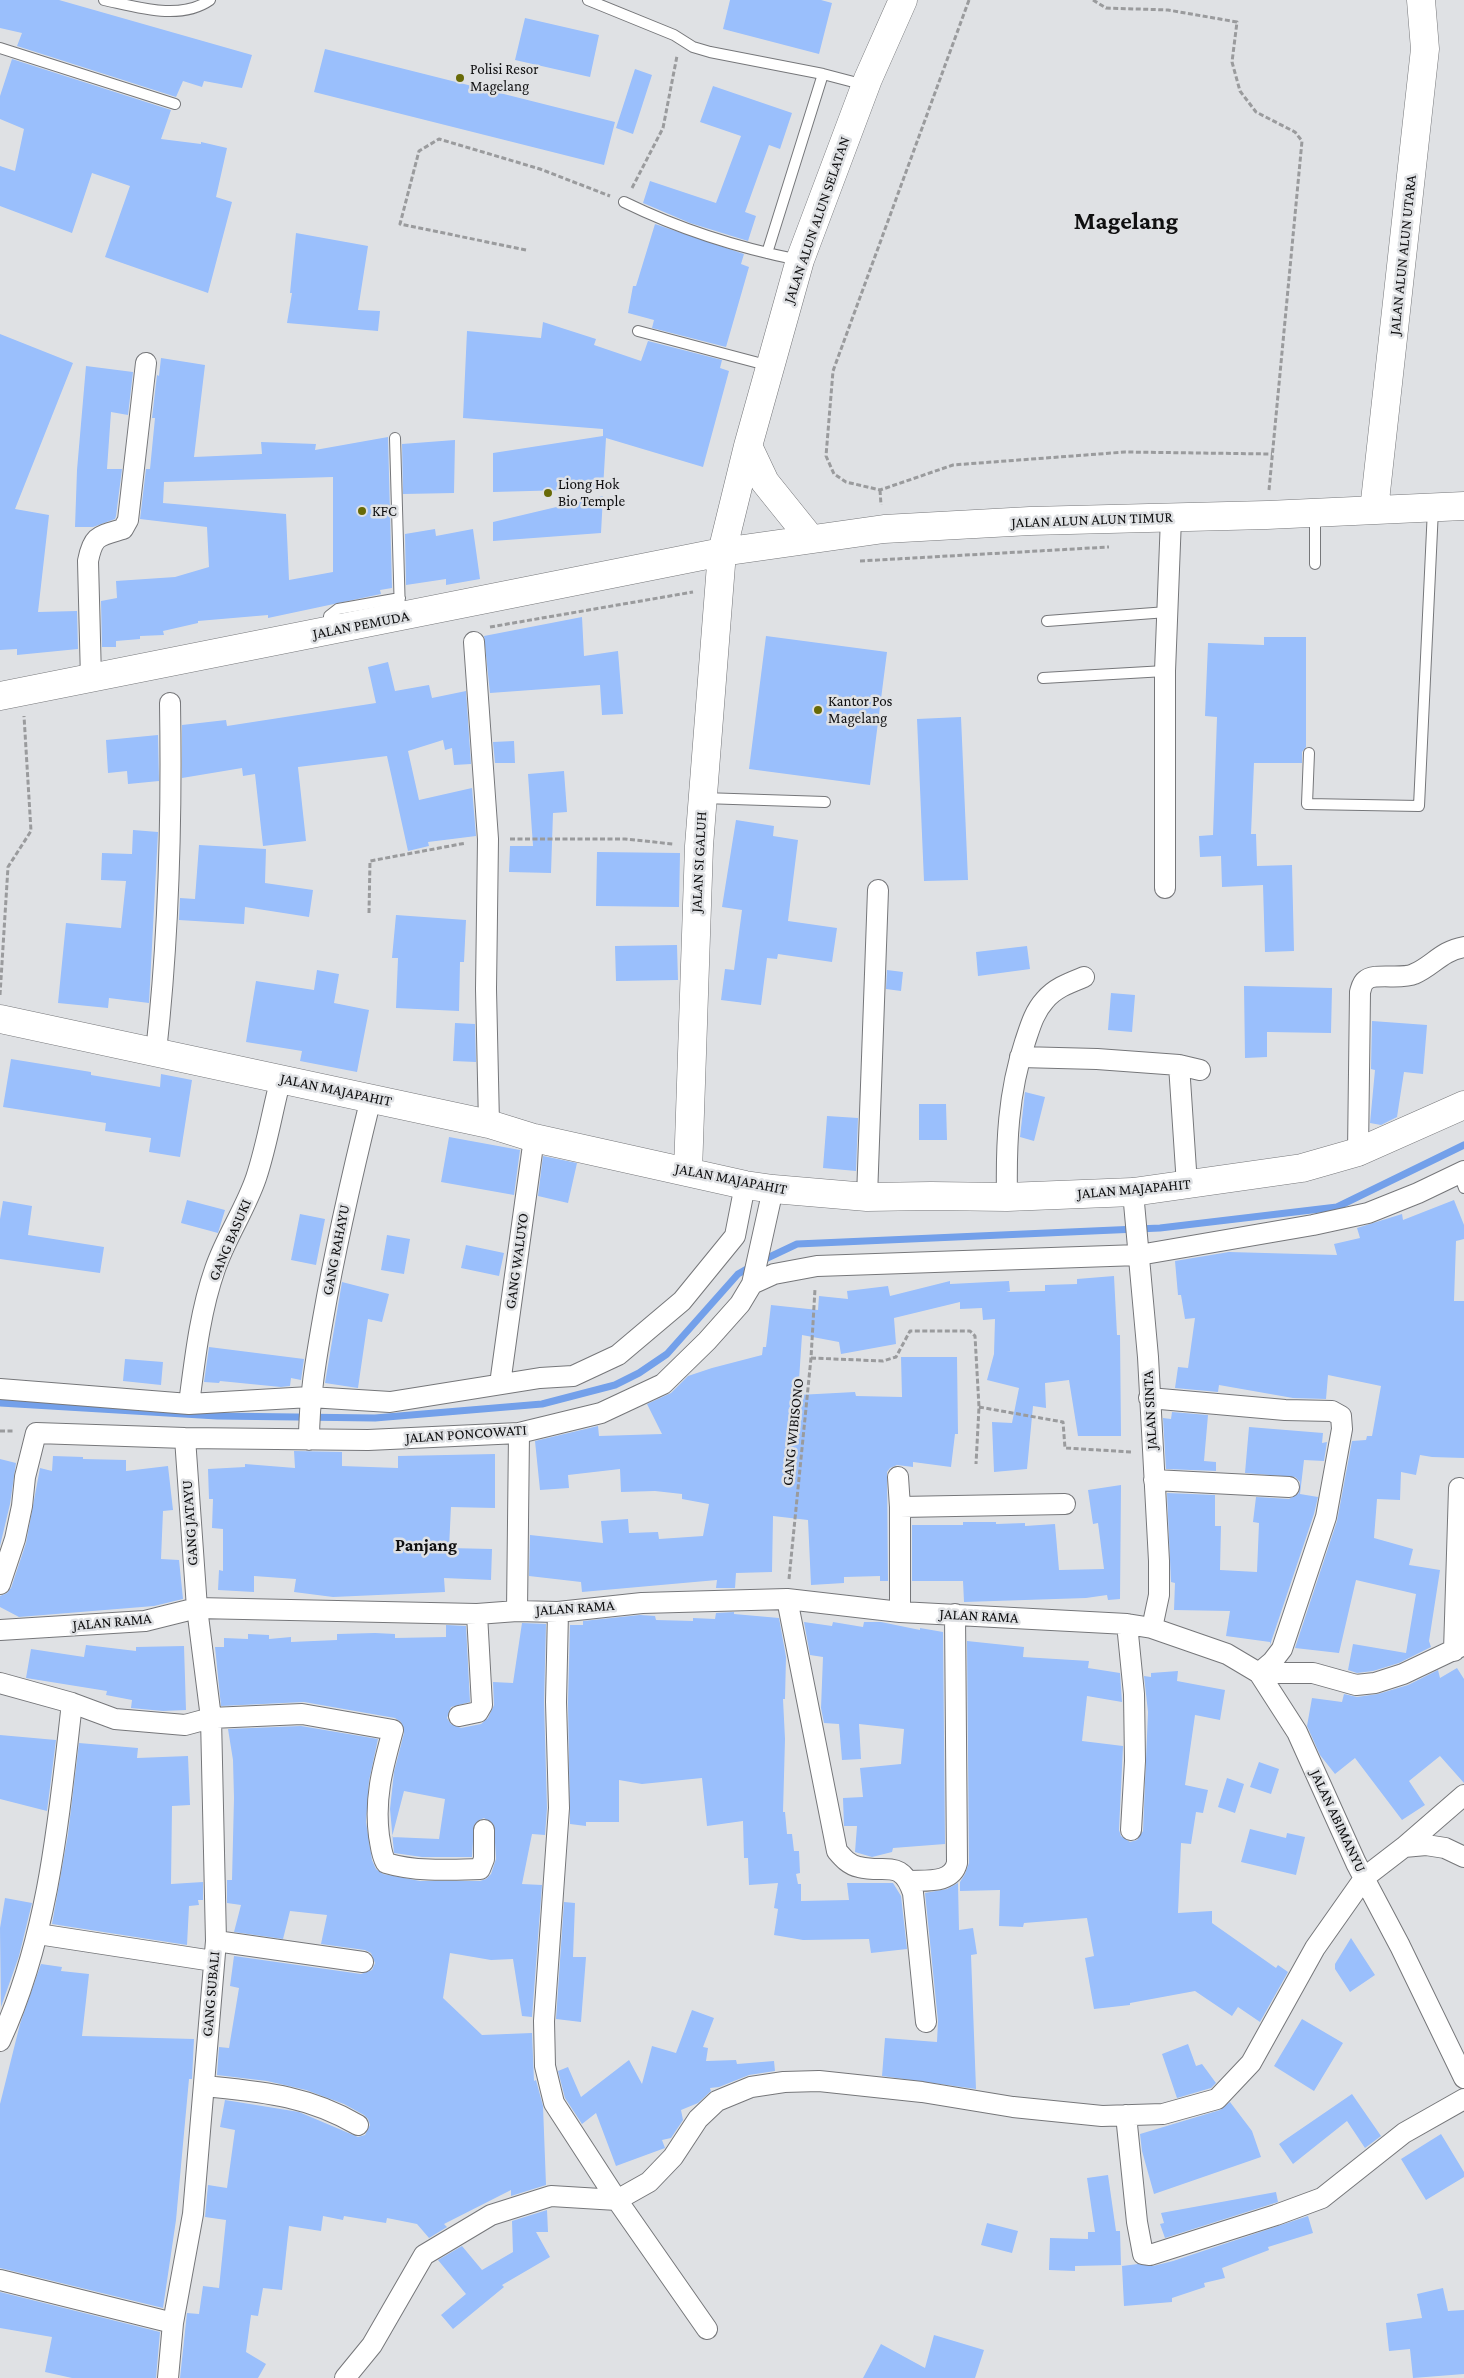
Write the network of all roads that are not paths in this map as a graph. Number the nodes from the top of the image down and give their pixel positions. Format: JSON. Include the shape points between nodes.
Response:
{"nodes":[{"id":1,"x":104,"y":0,"type":"edge"},
{"id":2,"x":210,"y":0,"type":"edge"},
{"id":3,"x":588,"y":0,"type":"edge"},
{"id":4,"x":903,"y":0,"type":"edge"},
{"id":5,"x":1421,"y":0,"type":"edge"},
{"id":6,"x":0,"y":48,"type":"edge"},
{"id":7,"x":823,"y":74,"type":"junction"},
{"id":8,"x":866,"y":86,"type":"junction"},
{"id":9,"x":175,"y":104,"type":"dead end"},
{"id":10,"x":624,"y":202,"type":"road end"},
{"id":11,"x":767,"y":253,"type":"junction"},
{"id":12,"x":800,"y":260,"type":"junction"},
{"id":13,"x":638,"y":331,"type":"dead end"},
{"id":14,"x":146,"y":363,"type":"dead end"},
{"id":15,"x":770,"y":366,"type":"junction"},
{"id":16,"x":394,"y":438,"type":"dead end"},
{"id":17,"x":748,"y":446,"type":"junction"},
{"id":18,"x":1464,"y":506,"type":"edge"},
{"id":19,"x":1433,"y":508,"type":"junction"},
{"id":20,"x":1374,"y":510,"type":"junction"},
{"id":21,"x":1315,"y":513,"type":"junction"},
{"id":22,"x":1171,"y":518,"type":"junction"},
{"id":23,"x":810,"y":538,"type":"junction"},
{"id":24,"x":722,"y":552,"type":"junction"},
{"id":25,"x":1315,"y":564,"type":"dead end"},
{"id":26,"x":400,"y":608,"type":"junction"},
{"id":27,"x":1167,"y":612,"type":"junction"},
{"id":28,"x":1047,"y":620,"type":"dead end"},
{"id":29,"x":474,"y":642,"type":"dead end"},
{"id":30,"x":1165,"y":672,"type":"junction"},
{"id":31,"x":1043,"y":678,"type":"dead end"},
{"id":32,"x":92,"y":679,"type":"junction"},
{"id":33,"x":11,"y":695,"type":"edge"},
{"id":34,"x":170,"y":703,"type":"dead end"},
{"id":35,"x":1309,"y":753,"type":"dead end"},
{"id":36,"x":702,"y":798,"type":"junction"},
{"id":37,"x":825,"y":802,"type":"dead end"},
{"id":38,"x":1165,"y":888,"type":"dead end"},
{"id":39,"x":878,"y":890,"type":"dead end"},
{"id":40,"x":1464,"y":947,"type":"edge"},
{"id":41,"x":1084,"y":977,"type":"dead end"},
{"id":42,"x":0,"y":1019,"type":"edge"},
{"id":43,"x":156,"y":1052,"type":"junction"},
{"id":44,"x":1020,"y":1057,"type":"junction"},
{"id":45,"x":1179,"y":1065,"type":"junction"},
{"id":46,"x":1200,"y":1070,"type":"dead end"},
{"id":47,"x":281,"y":1078,"type":"junction"},
{"id":48,"x":371,"y":1098,"type":"junction"},
{"id":49,"x":1464,"y":1105,"type":"edge"},
{"id":50,"x":489,"y":1124,"type":"junction"},
{"id":51,"x":534,"y":1138,"type":"junction"},
{"id":52,"x":1358,"y":1152,"type":"junction"},
{"id":53,"x":688,"y":1172,"type":"junction"},
{"id":54,"x":1462,"y":1177,"type":"edge"},
{"id":55,"x":745,"y":1185,"type":"junction"},
{"id":56,"x":1186,"y":1185,"type":"junction"},
{"id":57,"x":773,"y":1189,"type":"junction"},
{"id":58,"x":867,"y":1197,"type":"junction"},
{"id":59,"x":1007,"y":1198,"type":"junction"},
{"id":60,"x":1134,"y":1204,"type":"junction"},
{"id":61,"x":1138,"y":1249,"type":"junction"},
{"id":62,"x":754,"y":1277,"type":"junction"},
{"id":63,"x":500,"y":1384,"type":"junction"},
{"id":64,"x":0,"y":1389,"type":"edge"},
{"id":65,"x":1149,"y":1398,"type":"junction"},
{"id":66,"x":310,"y":1400,"type":"junction"},
{"id":67,"x":189,"y":1404,"type":"junction"},
{"id":68,"x":519,"y":1433,"type":"junction"},
{"id":69,"x":309,"y":1435,"type":"junction"},
{"id":70,"x":185,"y":1438,"type":"junction"},
{"id":71,"x":898,"y":1477,"type":"dead end"},
{"id":72,"x":1154,"y":1480,"type":"junction"},
{"id":73,"x":1289,"y":1487,"type":"dead end"},
{"id":74,"x":1459,"y":1488,"type":"dead end"},
{"id":75,"x":1065,"y":1504,"type":"dead end"},
{"id":76,"x":900,"y":1506,"type":"junction"},
{"id":77,"x":0,"y":1584,"type":"edge"},
{"id":78,"x":787,"y":1599,"type":"junction"},
{"id":79,"x":197,"y":1608,"type":"junction"},
{"id":80,"x":517,"y":1611,"type":"junction"},
{"id":81,"x":558,"y":1612,"type":"junction"},
{"id":82,"x":900,"y":1612,"type":"junction"},
{"id":83,"x":477,"y":1614,"type":"junction"},
{"id":84,"x":955,"y":1614,"type":"junction"},
{"id":85,"x":1127,"y":1624,"type":"junction"},
{"id":86,"x":1152,"y":1628,"type":"junction"},
{"id":87,"x":0,"y":1630,"type":"edge"},
{"id":88,"x":1459,"y":1648,"type":"edge"},
{"id":89,"x":1259,"y":1673,"type":"junction"},
{"id":90,"x":0,"y":1683,"type":"edge"},
{"id":91,"x":72,"y":1703,"type":"junction"},
{"id":92,"x":459,"y":1716,"type":"dead end"},
{"id":93,"x":211,"y":1718,"type":"junction"},
{"id":94,"x":1464,"y":1796,"type":"edge"},
{"id":95,"x":484,"y":1830,"type":"dead end"},
{"id":96,"x":1131,"y":1830,"type":"dead end"},
{"id":97,"x":1404,"y":1847,"type":"junction"},
{"id":98,"x":1464,"y":1857,"type":"edge"},
{"id":99,"x":1364,"y":1877,"type":"junction"},
{"id":100,"x":909,"y":1881,"type":"junction"},
{"id":101,"x":38,"y":1934,"type":"junction"},
{"id":102,"x":216,"y":1941,"type":"junction"},
{"id":103,"x":213,"y":1961,"type":"junction"},
{"id":104,"x":363,"y":1962,"type":"dead end"},
{"id":105,"x":6,"y":2013,"type":"edge"},
{"id":106,"x":926,"y":2022,"type":"dead end"},
{"id":107,"x":0,"y":2040,"type":"edge"},
{"id":108,"x":1464,"y":2078,"type":"edge"},
{"id":109,"x":204,"y":2086,"type":"junction"},
{"id":110,"x":1464,"y":2099,"type":"edge"},
{"id":111,"x":1126,"y":2115,"type":"junction"},
{"id":112,"x":358,"y":2125,"type":"dead end"},
{"id":113,"x":617,"y":2200,"type":"junction"},
{"id":114,"x":0,"y":2280,"type":"edge"},
{"id":115,"x":173,"y":2323,"type":"junction"},
{"id":116,"x":707,"y":2329,"type":"dead end"},
{"id":117,"x":168,"y":2378,"type":"edge"},
{"id":118,"x":345,"y":2378,"type":"edge"}],
"edges":[{"from":1,"to":2,"type":"lane","via":[[180,11],[204,5]]},
{"from":3,"to":7,"type":"lane","via":[[681,38],[693,47]]},
{"from":4,"to":8,"type":"street","name":"JALAN ALUN ALUN SELATAN"},
{"from":5,"to":20,"type":"street","name":"JALAN ALUN ALUN UTARA","via":[[1426,49]]},
{"from":6,"to":9,"type":"lane"},
{"from":7,"to":8,"type":"lane"},
{"from":7,"to":11,"type":"lane"},
{"from":8,"to":12,"type":"street","name":"JALAN ALUN ALUN SELATAN"},
{"from":10,"to":11,"type":"lane","via":[[660,220]]},
{"from":11,"to":12,"type":"lane"},
{"from":12,"to":15,"type":"street","name":"JALAN ALUN ALUN SELATAN"},
{"from":13,"to":15,"type":"lane"},
{"from":14,"to":32,"type":"street","via":[[128,520],[123,529],[101,536],[91,545],[88,561]]},
{"from":15,"to":17,"type":"street","name":"JALAN ALUN ALUN SELATAN"},
{"from":16,"to":26,"type":"lane"},
{"from":17,"to":23,"type":"street","via":[[764,482]]},
{"from":17,"to":24,"type":"street","name":"JALAN ALUN ALUN SELATAN"},
{"from":18,"to":19,"type":"street","name":"JALAN ALUN ALUN TIMUR"},
{"from":19,"to":20,"type":"street","name":"JALAN ALUN ALUN TIMUR"},
{"from":19,"to":35,"type":"lane","via":[[1419,806],[1307,804]]},
{"from":20,"to":21,"type":"street","name":"JALAN ALUN ALUN TIMUR"},
{"from":21,"to":22,"type":"street","name":"JALAN ALUN ALUN TIMUR"},
{"from":21,"to":25,"type":"lane"},
{"from":22,"to":23,"type":"street","name":"JALAN ALUN ALUN TIMUR","via":[[1030,521],[904,528]]},
{"from":22,"to":27,"type":"street"},
{"from":23,"to":24,"type":"street","name":"JALAN ALUN ALUN TIMUR"},
{"from":24,"to":26,"type":"street","name":"JALAN PEMUDA"},
{"from":24,"to":36,"type":"street","name":"JALAN SI GALUH"},
{"from":26,"to":32,"type":"street","name":"JALAN PEMUDA","via":[[331,631]]},
{"from":27,"to":28,"type":"lane"},
{"from":27,"to":30,"type":"street"},
{"from":29,"to":50,"type":"street","via":[[488,839],[486,989]]},
{"from":30,"to":31,"type":"lane"},
{"from":30,"to":38,"type":"street"},
{"from":32,"to":33,"type":"street","name":"JALAN PEMUDA"},
{"from":34,"to":43,"type":"street","via":[[170,877]]},
{"from":36,"to":37,"type":"lane"},
{"from":36,"to":53,"type":"street","name":"JALAN SI GALUH"},
{"from":39,"to":58,"type":"street"},
{"from":40,"to":52,"type":"street","via":[[1446,952],[1414,974],[1371,977],[1364,981],[1360,992]]},
{"from":41,"to":44,"type":"street","via":[[1058,988],[1044,1000],[1033,1018]]},
{"from":42,"to":43,"type":"street","name":"JALAN MAJAPAHIT"},
{"from":43,"to":47,"type":"street","name":"JALAN MAJAPAHIT"},
{"from":44,"to":45,"type":"street"},
{"from":44,"to":59,"type":"street","via":[[1010,1104]]},
{"from":45,"to":46,"type":"street"},
{"from":45,"to":56,"type":"street"},
{"from":47,"to":48,"type":"street","name":"JALAN MAJAPAHIT"},
{"from":47,"to":67,"type":"street","name":"GANG BASUKI","via":[[255,1181],[228,1238],[208,1294]]},
{"from":48,"to":50,"type":"street","name":"JALAN MAJAPAHIT"},
{"from":48,"to":66,"type":"street","name":"GANG RAHAYU","via":[[342,1215]]},
{"from":49,"to":52,"type":"street","name":"JALAN MAJAPAHIT"},
{"from":50,"to":51,"type":"street","name":"JALAN MAJAPAHIT"},
{"from":51,"to":53,"type":"street","name":"JALAN MAJAPAHIT"},
{"from":51,"to":63,"type":"street","name":"GANG WALUYO"},
{"from":52,"to":56,"type":"street","name":"JALAN MAJAPAHIT","via":[[1302,1168]]},
{"from":53,"to":55,"type":"street","name":"JALAN MAJAPAHIT"},
{"from":54,"to":61,"type":"street","via":[[1368,1213],[1313,1225]]},
{"from":55,"to":57,"type":"street","name":"JALAN MAJAPAHIT"},
{"from":55,"to":63,"type":"street","via":[[735,1236],[682,1301],[618,1355],[573,1376]]},
{"from":56,"to":60,"type":"street","name":"JALAN MAJAPAHIT"},
{"from":57,"to":58,"type":"street","name":"JALAN MAJAPAHIT"},
{"from":57,"to":62,"type":"street"},
{"from":58,"to":59,"type":"street","name":"JALAN MAJAPAHIT"},
{"from":59,"to":60,"type":"street","name":"JALAN MAJAPAHIT"},
{"from":60,"to":61,"type":"street","name":"JALAN SINTA"},
{"from":61,"to":62,"type":"street","via":[[817,1266]]},
{"from":61,"to":65,"type":"street","name":"JALAN SINTA"},
{"from":62,"to":68,"type":"street","name":"JALAN PONCOWATI","via":[[740,1304],[708,1341],[663,1384],[601,1413]]},
{"from":63,"to":66,"type":"street","via":[[390,1402]]},
{"from":64,"to":67,"type":"street"},
{"from":65,"to":72,"type":"street","name":"JALAN SINTA"},
{"from":65,"to":89,"type":"street","via":[[1332,1411],[1341,1416],[1342,1429],[1326,1516],[1282,1649]]},
{"from":66,"to":67,"type":"street"},
{"from":66,"to":69,"type":"street","name":"GANG RAHAYU"},
{"from":68,"to":69,"type":"street","name":"JALAN PONCOWATI","via":[[368,1440]]},
{"from":68,"to":80,"type":"street"},
{"from":69,"to":70,"type":"street","name":"JALAN PONCOWATI"},
{"from":70,"to":77,"type":"street","name":"JALAN PONCOWATI","via":[[36,1433],[16,1531]]},
{"from":70,"to":79,"type":"street","name":"GANG JATAYU"},
{"from":71,"to":76,"type":"street"},
{"from":72,"to":73,"type":"street"},
{"from":72,"to":86,"type":"street","name":"JALAN SINTA","via":[[1159,1561],[1158,1595]]},
{"from":74,"to":88,"type":"street"},
{"from":75,"to":76,"type":"street"},
{"from":76,"to":82,"type":"street"},
{"from":78,"to":81,"type":"street","name":"JALAN RAMA","via":[[642,1604]]},
{"from":78,"to":82,"type":"street","name":"JALAN RAMA"},
{"from":78,"to":100,"type":"street","via":[[837,1851],[859,1868],[888,1868],[902,1872]]},
{"from":79,"to":83,"type":"street","name":"JALAN RAMA"},
{"from":79,"to":87,"type":"street","name":"JALAN RAMA","via":[[145,1621]]},
{"from":79,"to":93,"type":"street","name":"GANG SUBALI"},
{"from":80,"to":81,"type":"street","name":"JALAN RAMA"},
{"from":80,"to":83,"type":"street","name":"JALAN RAMA"},
{"from":81,"to":113,"type":"street","via":[[559,1808],[544,2021],[545,2066],[554,2103]]},
{"from":82,"to":84,"type":"street","name":"JALAN RAMA"},
{"from":83,"to":92,"type":"street","via":[[482,1705],[478,1712]]},
{"from":84,"to":85,"type":"street","name":"JALAN RAMA"},
{"from":84,"to":100,"type":"street","via":[[957,1863],[946,1879]]},
{"from":85,"to":86,"type":"street","name":"JALAN RAMA"},
{"from":85,"to":96,"type":"street","via":[[1134,1704]]},
{"from":86,"to":89,"type":"street","name":"JALAN ABIMANYU","via":[[1227,1654]]},
{"from":88,"to":89,"type":"street","via":[[1403,1674],[1356,1685],[1312,1673]]},
{"from":89,"to":99,"type":"street","name":"JALAN ABIMANYU","via":[[1297,1732]]},
{"from":90,"to":91,"type":"street"},
{"from":91,"to":93,"type":"street","via":[[115,1719],[185,1725]]},
{"from":91,"to":101,"type":"street","via":[[61,1795]]},
{"from":93,"to":95,"type":"street","via":[[302,1714],[392,1730],[376,1812],[382,1856],[386,1862],[429,1869],[480,1869],[484,1858]]},
{"from":93,"to":102,"type":"street","name":"GANG SUBALI"},
{"from":94,"to":97,"type":"street"},
{"from":97,"to":98,"type":"street","via":[[1445,1848]]},
{"from":97,"to":99,"type":"street"},
{"from":99,"to":108,"type":"street","name":"JALAN ABIMANYU"},
{"from":99,"to":111,"type":"street","via":[[1315,1948],[1251,2063],[1217,2099],[1163,2114]]},
{"from":100,"to":106,"type":"street","via":[[913,1893]]},
{"from":101,"to":103,"type":"street"},
{"from":101,"to":105,"type":"street"},
{"from":102,"to":103,"type":"street","name":"GANG SUBALI"},
{"from":102,"to":104,"type":"street"},
{"from":103,"to":109,"type":"street","name":"GANG SUBALI"},
{"from":105,"to":107,"type":"street"},
{"from":109,"to":112,"type":"street","via":[[287,2096],[332,2110]]},
{"from":109,"to":115,"type":"street","name":"GANG SUBALI","via":[[193,2214]]},
{"from":110,"to":111,"type":"street","via":[[1404,2133],[1322,2198],[1150,2254],[1143,2254],[1137,2222]]},
{"from":111,"to":113,"type":"street","via":[[1102,2116],[1014,2107],[922,2092],[819,2081],[784,2082],[751,2088],[717,2101],[698,2119],[673,2157],[649,2182]]},
{"from":113,"to":116,"type":"street"},
{"from":113,"to":118,"type":"street","via":[[551,2196],[491,2215],[424,2255],[372,2345]]},
{"from":114,"to":115,"type":"street"},
{"from":115,"to":117,"type":"street","name":"GANG SUBALI"}]}
